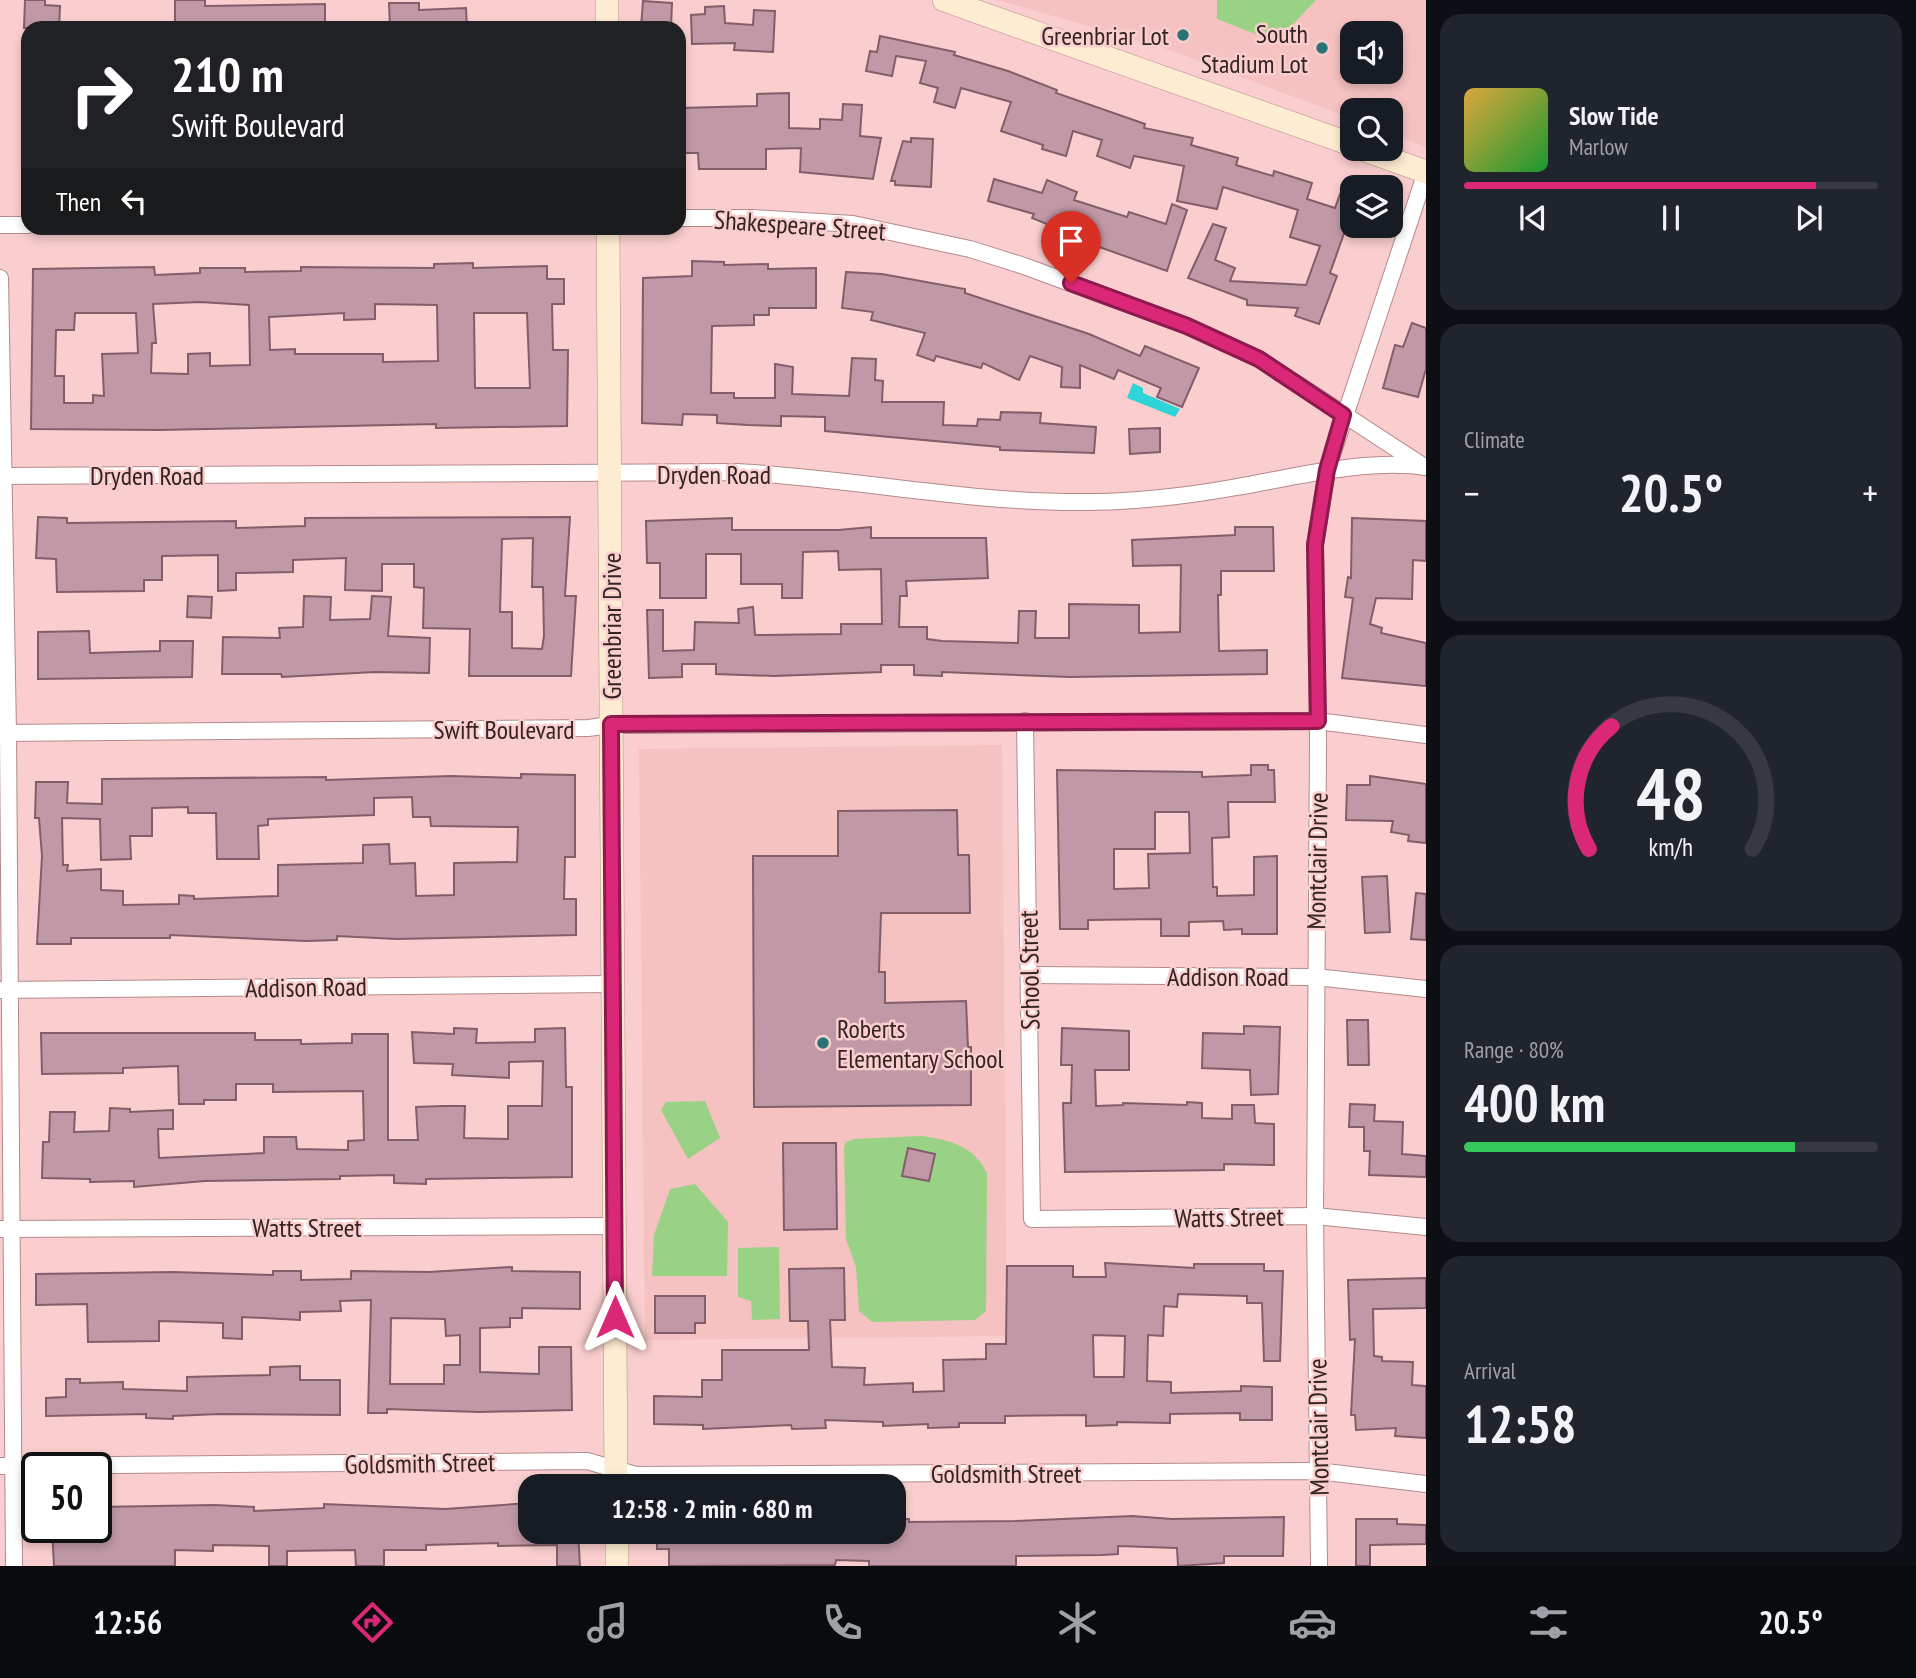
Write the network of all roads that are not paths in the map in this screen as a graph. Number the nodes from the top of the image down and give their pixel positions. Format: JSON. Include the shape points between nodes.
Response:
{"nodes":[{"id":1,"x":607,"y":0,"type":"edge"},
{"id":2,"x":944,"y":0,"type":"edge"},
{"id":3,"x":607,"y":21,"type":"edge"},
{"id":4,"x":1340,"y":140,"type":"edge"},
{"id":5,"x":1395,"y":161,"type":"edge"},
{"id":6,"x":1426,"y":172,"type":"edge"},
{"id":7,"x":686,"y":218,"type":"edge"},
{"id":8,"x":0,"y":225,"type":"edge"},
{"id":9,"x":21,"y":225,"type":"edge"},
{"id":10,"x":608,"y":235,"type":"edge"},
{"id":11,"x":0,"y":278,"type":"edge"},
{"id":12,"x":1343,"y":415,"type":"junction"},
{"id":13,"x":1424,"y":466,"type":"edge"},
{"id":14,"x":1327,"y":470,"type":"junction"},
{"id":15,"x":610,"y":474,"type":"junction"},
{"id":16,"x":2,"y":476,"type":"edge"},
{"id":17,"x":1025,"y":721,"type":"junction"},
{"id":18,"x":1318,"y":721,"type":"junction"},
{"id":19,"x":611,"y":724,"type":"junction"},
{"id":20,"x":4,"y":733,"type":"edge"},
{"id":21,"x":1426,"y":735,"type":"edge"},
{"id":22,"x":1029,"y":975,"type":"junction"},
{"id":23,"x":1316,"y":977,"type":"junction"},
{"id":24,"x":613,"y":984,"type":"junction"},
{"id":25,"x":1426,"y":989,"type":"edge"},
{"id":26,"x":4,"y":990,"type":"edge"},
{"id":27,"x":1315,"y":1216,"type":"junction"},
{"id":28,"x":1032,"y":1219,"type":"joint"},
{"id":29,"x":615,"y":1227,"type":"junction"},
{"id":30,"x":1426,"y":1227,"type":"edge"},
{"id":31,"x":6,"y":1228,"type":"edge"},
{"id":32,"x":6,"y":1466,"type":"edge"},
{"id":33,"x":1318,"y":1471,"type":"junction"},
{"id":34,"x":611,"y":1474,"type":"edge"},
{"id":35,"x":616,"y":1474,"type":"edge"},
{"id":36,"x":806,"y":1474,"type":"edge"},
{"id":37,"x":1426,"y":1484,"type":"edge"},
{"id":38,"x":617,"y":1544,"type":"edge"},
{"id":39,"x":14,"y":1566,"type":"edge"},
{"id":40,"x":617,"y":1566,"type":"edge"},
{"id":41,"x":1319,"y":1566,"type":"edge"}],
"edges":[{"from":1,"to":3,"type":"main road"},
{"from":2,"to":4,"type":"main road"},
{"from":5,"to":6,"type":"main road"},
{"from":6,"to":12,"type":"street","name":"Montclair Drive"},
{"from":7,"to":12,"type":"street","name":"Shakespeare Street","via":[[853,224],[981,252],[1187,326],[1259,359]]},
{"from":8,"to":9,"type":"street"},
{"from":10,"to":15,"type":"main road","name":"Greenbriar Drive"},
{"from":11,"to":16,"type":"street"},
{"from":12,"to":13,"type":"street","name":"Dryden Road"},
{"from":12,"to":14,"type":"street","name":"Montclair Drive"},
{"from":13,"to":14,"type":"street","name":"Dryden Road"},
{"from":14,"to":15,"type":"street","name":"Dryden Road","via":[[1148,499],[1084,502],[1001,500],[814,476]]},
{"from":14,"to":18,"type":"street","name":"Montclair Drive","via":[[1315,545]]},
{"from":15,"to":16,"type":"street","name":"Dryden Road"},
{"from":15,"to":19,"type":"main road","name":"Greenbriar Drive"},
{"from":16,"to":20,"type":"street"},
{"from":17,"to":18,"type":"street","name":"Swift Boulevard"},
{"from":17,"to":19,"type":"street","name":"Swift Boulevard"},
{"from":17,"to":22,"type":"street","name":"School Street"},
{"from":18,"to":21,"type":"street","name":"Swift Boulevard"},
{"from":18,"to":23,"type":"street","name":"Montclair Drive"},
{"from":19,"to":20,"type":"street","name":"Swift Boulevard","via":[[588,728]]},
{"from":19,"to":24,"type":"main road","name":"Greenbriar Drive"},
{"from":20,"to":26,"type":"street"},
{"from":22,"to":23,"type":"street","name":"Addison Road"},
{"from":22,"to":28,"type":"street","name":"School Street"},
{"from":23,"to":25,"type":"street","name":"Addison Road"},
{"from":23,"to":27,"type":"street","name":"Montclair Drive"},
{"from":24,"to":26,"type":"street","name":"Addison Road"},
{"from":24,"to":29,"type":"main road","name":"Greenbriar Drive"},
{"from":26,"to":31,"type":"street"},
{"from":27,"to":28,"type":"street","name":"Watts Street"},
{"from":27,"to":30,"type":"street","name":"Watts Street"},
{"from":27,"to":33,"type":"street","name":"Montclair Drive"},
{"from":29,"to":31,"type":"street","name":"Watts Street"},
{"from":29,"to":35,"type":"main road","name":"Greenbriar Drive"},
{"from":31,"to":32,"type":"street"},
{"from":32,"to":34,"type":"street","name":"Goldsmith Street","via":[[587,1461]]},
{"from":32,"to":39,"type":"street"},
{"from":33,"to":36,"type":"street","name":"Goldsmith Street"},
{"from":33,"to":37,"type":"street","name":"Goldsmith Street"},
{"from":33,"to":41,"type":"street","name":"Montclair Drive"},
{"from":38,"to":40,"type":"main road"}]}
